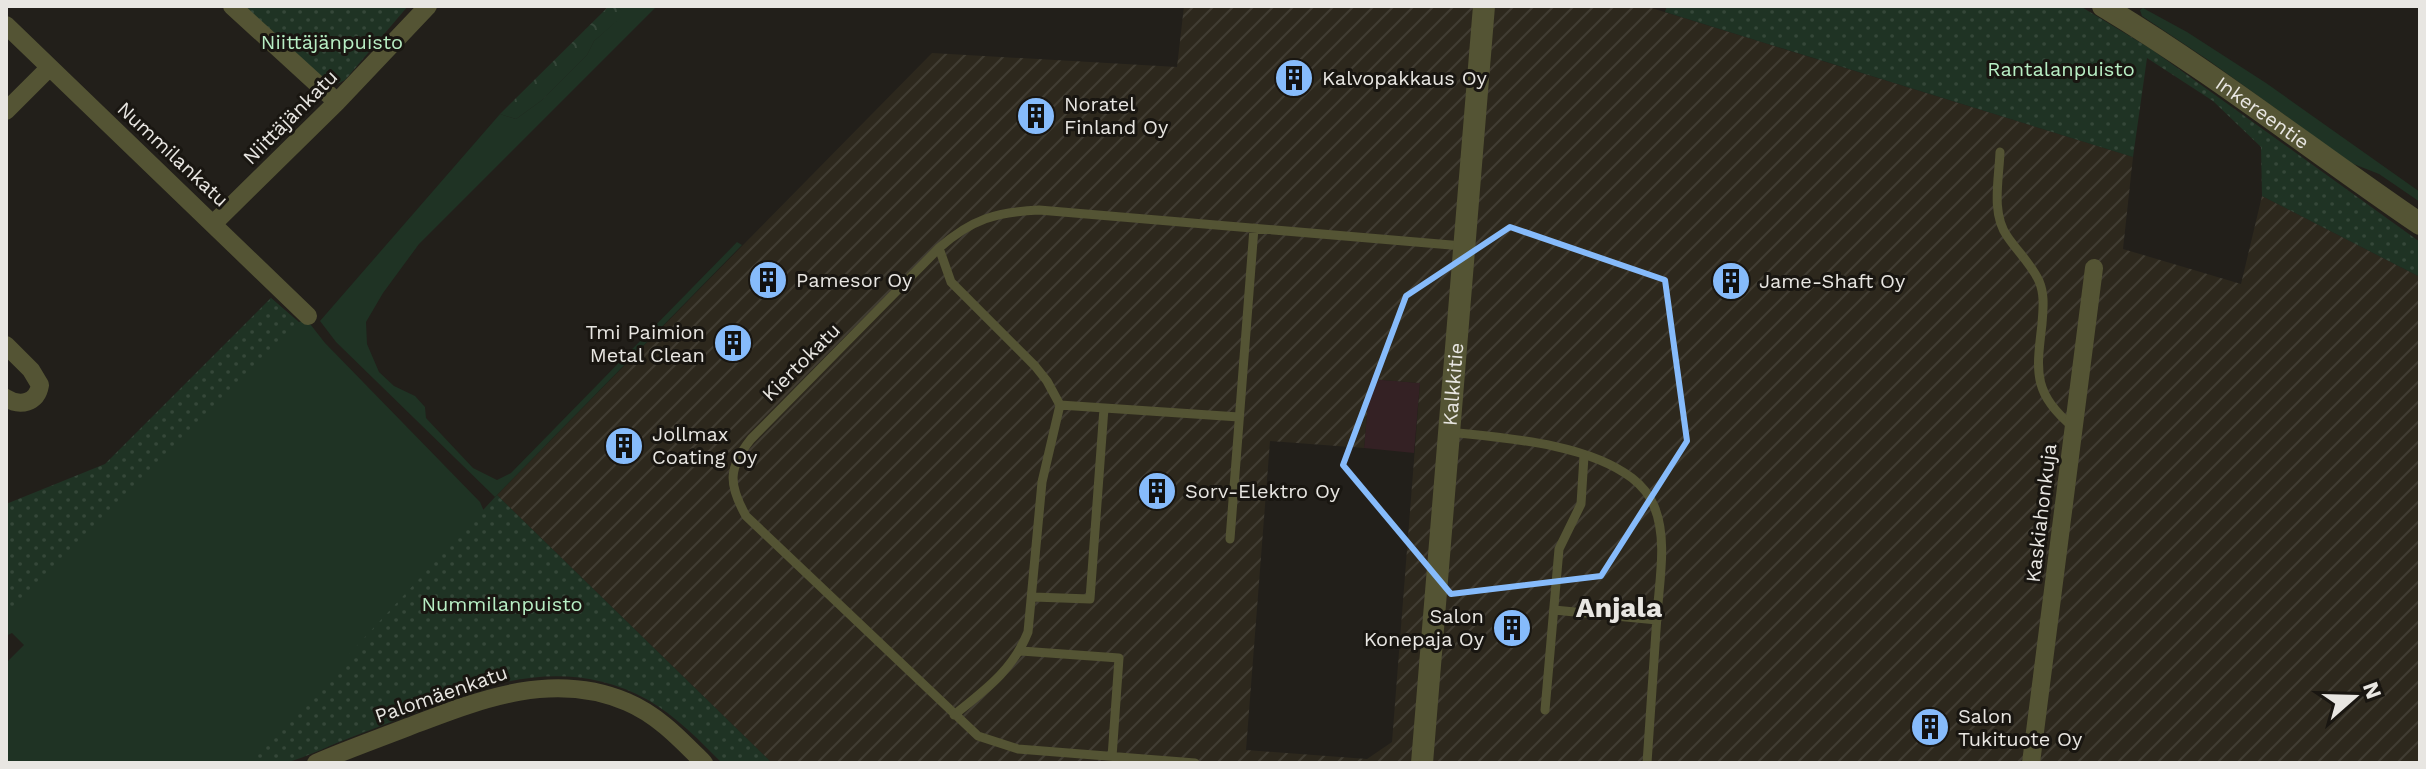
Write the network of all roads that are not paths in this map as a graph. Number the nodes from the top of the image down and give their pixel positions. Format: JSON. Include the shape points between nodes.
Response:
{"nodes":[{"id":1,"x":232,"y":6,"type":"edge"},
{"id":2,"x":428,"y":6,"type":"edge"},
{"id":3,"x":1484,"y":6,"type":"edge"},
{"id":4,"x":2103,"y":6,"type":"edge"},
{"id":5,"x":6,"y":25,"type":"edge"},
{"id":6,"x":49,"y":68,"type":"junction"},
{"id":7,"x":337,"y":102,"type":"junction"},
{"id":8,"x":6,"y":111,"type":"edge"},
{"id":9,"x":2000,"y":152,"type":"dead end"},
{"id":10,"x":214,"y":223,"type":"junction"},
{"id":11,"x":2420,"y":224,"type":"edge"},
{"id":12,"x":1254,"y":228,"type":"junction"},
{"id":13,"x":1464,"y":246,"type":"junction"},
{"id":14,"x":939,"y":248,"type":"junction"},
{"id":15,"x":2094,"y":268,"type":"dead end"},
{"id":16,"x":308,"y":316,"type":"dead end"},
{"id":17,"x":6,"y":345,"type":"edge"},
{"id":18,"x":6,"y":398,"type":"edge"},
{"id":19,"x":1060,"y":405,"type":"junction"},
{"id":20,"x":1104,"y":408,"type":"junction"},
{"id":21,"x":1239,"y":417,"type":"junction"},
{"id":22,"x":2074,"y":428,"type":"junction"},
{"id":23,"x":1449,"y":432,"type":"junction"},
{"id":24,"x":1584,"y":456,"type":"junction"},
{"id":25,"x":1230,"y":539,"type":"dead end"},
{"id":26,"x":1033,"y":597,"type":"junction"},
{"id":27,"x":1554,"y":610,"type":"junction"},
{"id":28,"x":1657,"y":620,"type":"junction"},
{"id":29,"x":1021,"y":651,"type":"junction"},
{"id":30,"x":1545,"y":710,"type":"dead end"},
{"id":31,"x":954,"y":715,"type":"junction"},
{"id":32,"x":1112,"y":757,"type":"junction"},
{"id":33,"x":316,"y":763,"type":"edge"},
{"id":34,"x":704,"y":763,"type":"edge"},
{"id":35,"x":1195,"y":763,"type":"edge"},
{"id":36,"x":1422,"y":763,"type":"edge"},
{"id":37,"x":1647,"y":763,"type":"edge"},
{"id":38,"x":2031,"y":763,"type":"edge"}],
"edges":[{"from":1,"to":7,"type":"street"},
{"from":2,"to":7,"type":"street","name":"Niittäjänkatu"},
{"from":3,"to":13,"type":"street","name":"Kalkkitie"},
{"from":4,"to":11,"type":"street","name":"Inkereentie","via":[[2263,111]]},
{"from":5,"to":6,"type":"street","name":"Nummilankatu"},
{"from":6,"to":8,"type":"street"},
{"from":6,"to":10,"type":"street","name":"Nummilankatu"},
{"from":7,"to":10,"type":"street","name":"Niittäjänkatu"},
{"from":9,"to":22,"type":"lane","via":[[1997,212],[2005,234],[2039,281],[2044,303],[2037,368],[2043,393]]},
{"from":10,"to":16,"type":"street","name":"Nummilankatu"},
{"from":12,"to":13,"type":"lane","name":"Kiertokatu"},
{"from":12,"to":14,"type":"lane","name":"Kiertokatu","via":[[1029,210],[984,218]]},
{"from":12,"to":21,"type":"lane"},
{"from":13,"to":23,"type":"street","name":"Kalkkitie"},
{"from":14,"to":19,"type":"lane","via":[[951,282],[1035,366]]},
{"from":14,"to":31,"type":"lane","name":"Kiertokatu","via":[[751,439],[733,465],[732,478],[746,516]]},
{"from":15,"to":22,"type":"street","name":"Kaskiahonkuja"},
{"from":17,"to":18,"type":"street","via":[[40,385],[31,401]]},
{"from":19,"to":20,"type":"lane"},
{"from":19,"to":26,"type":"lane","via":[[1042,482]]},
{"from":20,"to":21,"type":"lane"},
{"from":20,"to":26,"type":"lane","via":[[1090,599]]},
{"from":21,"to":25,"type":"lane"},
{"from":22,"to":38,"type":"street","name":"Kaskiahonkuja"},
{"from":23,"to":24,"type":"lane","via":[[1507,438]]},
{"from":23,"to":36,"type":"street","name":"Kalkkitie"},
{"from":24,"to":27,"type":"lane","via":[[1581,504],[1559,549]]},
{"from":24,"to":28,"type":"lane","via":[[1632,478],[1655,507],[1661,558]]},
{"from":26,"to":29,"type":"lane"},
{"from":27,"to":28,"type":"lane"},
{"from":27,"to":30,"type":"lane"},
{"from":28,"to":37,"type":"lane"},
{"from":29,"to":31,"type":"lane","via":[[998,680]]},
{"from":29,"to":32,"type":"lane","via":[[1119,658]]},
{"from":31,"to":32,"type":"lane","name":"Kiertokatu","via":[[978,736],[1007,746]]},
{"from":32,"to":35,"type":"lane","name":"Kiertokatu"},
{"from":33,"to":34,"type":"street","name":"Palomäenkatu","via":[[494,696],[566,687],[630,703],[654,717]]}]}
